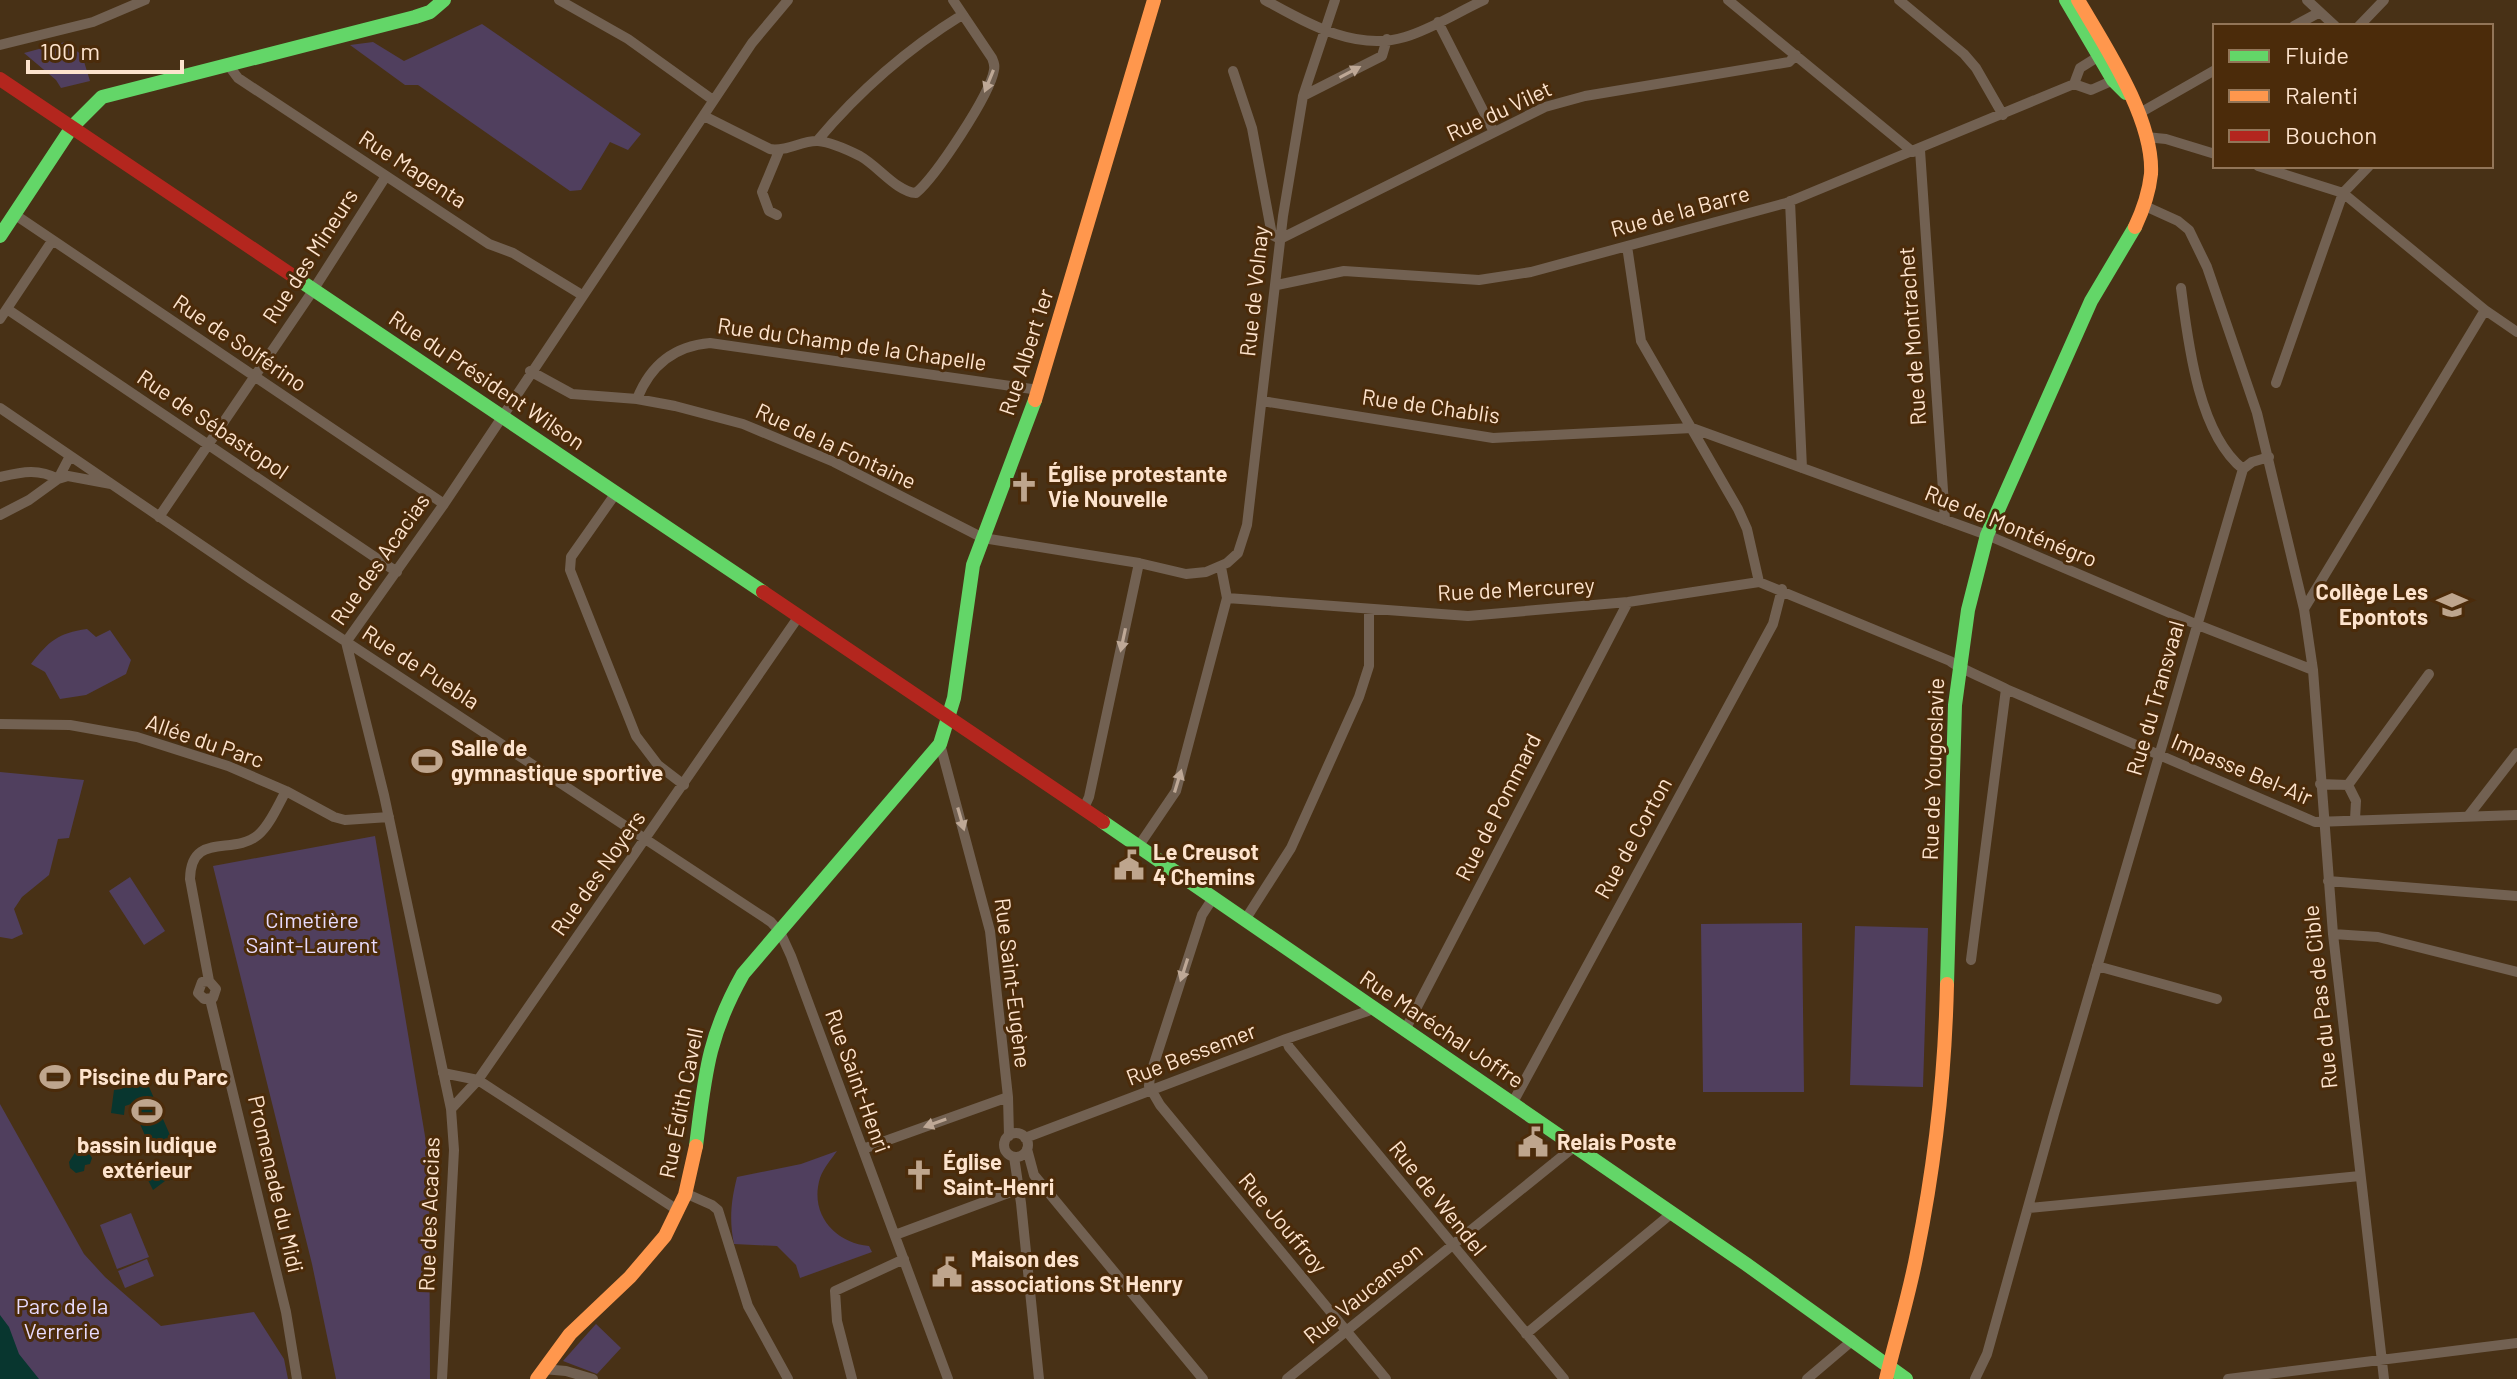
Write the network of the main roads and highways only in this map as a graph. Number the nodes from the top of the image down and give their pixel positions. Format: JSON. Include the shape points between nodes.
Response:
{"nodes":[{"id":1,"x":444,"y":0,"type":"edge"},
{"id":2,"x":1154,"y":0,"type":"edge"},
{"id":3,"x":2078,"y":1,"type":"edge"},
{"id":4,"x":0,"y":79,"type":"edge"},
{"id":5,"x":72,"y":127,"type":"junction"},
{"id":6,"x":0,"y":236,"type":"edge"},
{"id":7,"x":950,"y":718,"type":"junction"},
{"id":8,"x":1887,"y":1373,"type":"edge"},
{"id":9,"x":548,"y":1374,"type":"edge"},
{"id":10,"x":1906,"y":1379,"type":"edge"}],
"edges":[{"from":1,"to":5,"type":"main road","via":[[415,17],[102,97]]},
{"from":2,"to":7,"type":"main road","name":"Rue Albert 1er","via":[[1039,390],[970,577]]},
{"from":3,"to":8,"type":"main road","name":"Rue de Yougoslavie","via":[[2138,114],[2151,172],[2145,206],[2091,301],[1987,535],[1968,610],[1955,705],[1945,1061],[1917,1255]]},
{"from":4,"to":5,"type":"main road","name":"Rue du Président Wilson"},
{"from":5,"to":6,"type":"main road"},
{"from":5,"to":7,"type":"main road","name":"Rue du Président Wilson"},
{"from":7,"to":8,"type":"main road","name":"Rue Maréchal Joffre","via":[[1672,1213],[1853,1340]]},
{"from":7,"to":9,"type":"main road","name":"Rue Édith Cavell","via":[[940,744],[743,974],[722,1014],[705,1075],[696,1154],[679,1211],[655,1248],[565,1337]]},
{"from":8,"to":10,"type":"main road","name":"Rue Maréchal Joffre"}]}
